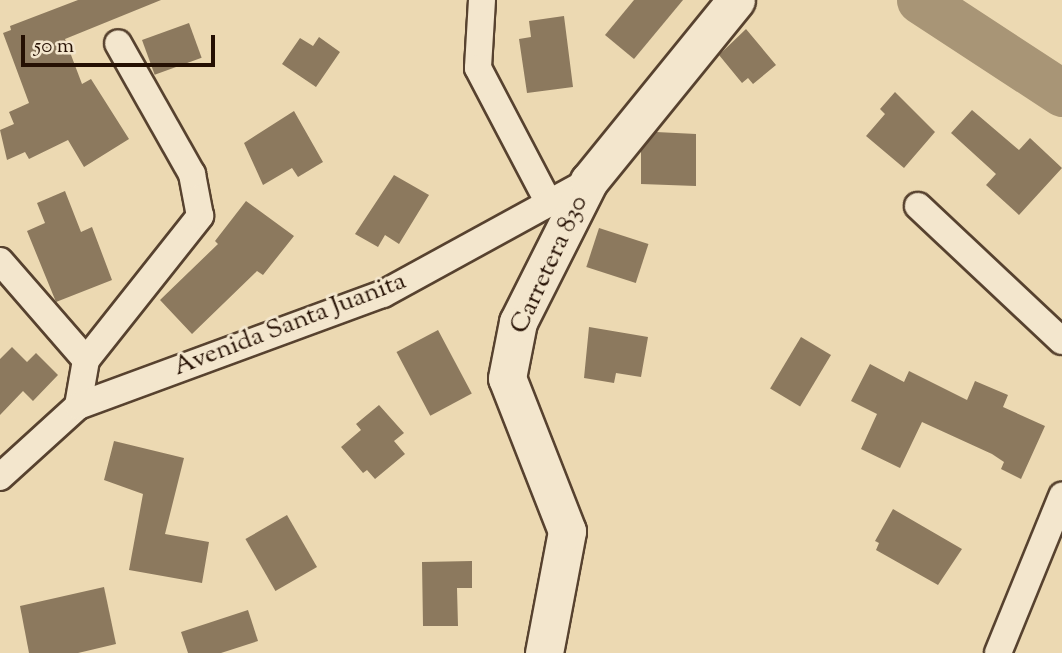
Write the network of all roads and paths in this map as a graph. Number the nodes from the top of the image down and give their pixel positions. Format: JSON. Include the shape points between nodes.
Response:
{"nodes":[{"id":1,"x":482,"y":0,"type":"edge"},
{"id":2,"x":736,"y":0,"type":"edge"},
{"id":3,"x":118,"y":43,"type":"dead end"},
{"id":4,"x":589,"y":181,"type":"junction"},
{"id":5,"x":549,"y":203,"type":"junction"},
{"id":6,"x":918,"y":206,"type":"dead end"},
{"id":7,"x":0,"y":261,"type":"edge"},
{"id":8,"x":1062,"y":341,"type":"edge"},
{"id":9,"x":86,"y":359,"type":"junction"},
{"id":10,"x":78,"y":406,"type":"junction"},
{"id":11,"x":0,"y":477,"type":"edge"},
{"id":12,"x":1062,"y":496,"type":"edge"},
{"id":13,"x":544,"y":653,"type":"edge"},
{"id":14,"x":998,"y":653,"type":"edge"}],
"edges":[{"from":1,"to":5,"type":"street","via":[[478,68]]},
{"from":2,"to":4,"type":"street","name":"Carretera 830"},
{"from":3,"to":9,"type":"street","via":[[192,174],[200,216]]},
{"from":4,"to":5,"type":"street","name":"Avenida Santa Juanita"},
{"from":4,"to":13,"type":"street","name":"Carretera 830","via":[[518,322],[507,378],[567,531]]},
{"from":5,"to":10,"type":"street","name":"Avenida Santa Juanita","via":[[383,294]]},
{"from":6,"to":8,"type":"street"},
{"from":7,"to":9,"type":"street"},
{"from":9,"to":10,"type":"street"},
{"from":10,"to":11,"type":"street","name":"Avenida Santa Juanita"},
{"from":12,"to":14,"type":"street"}]}
